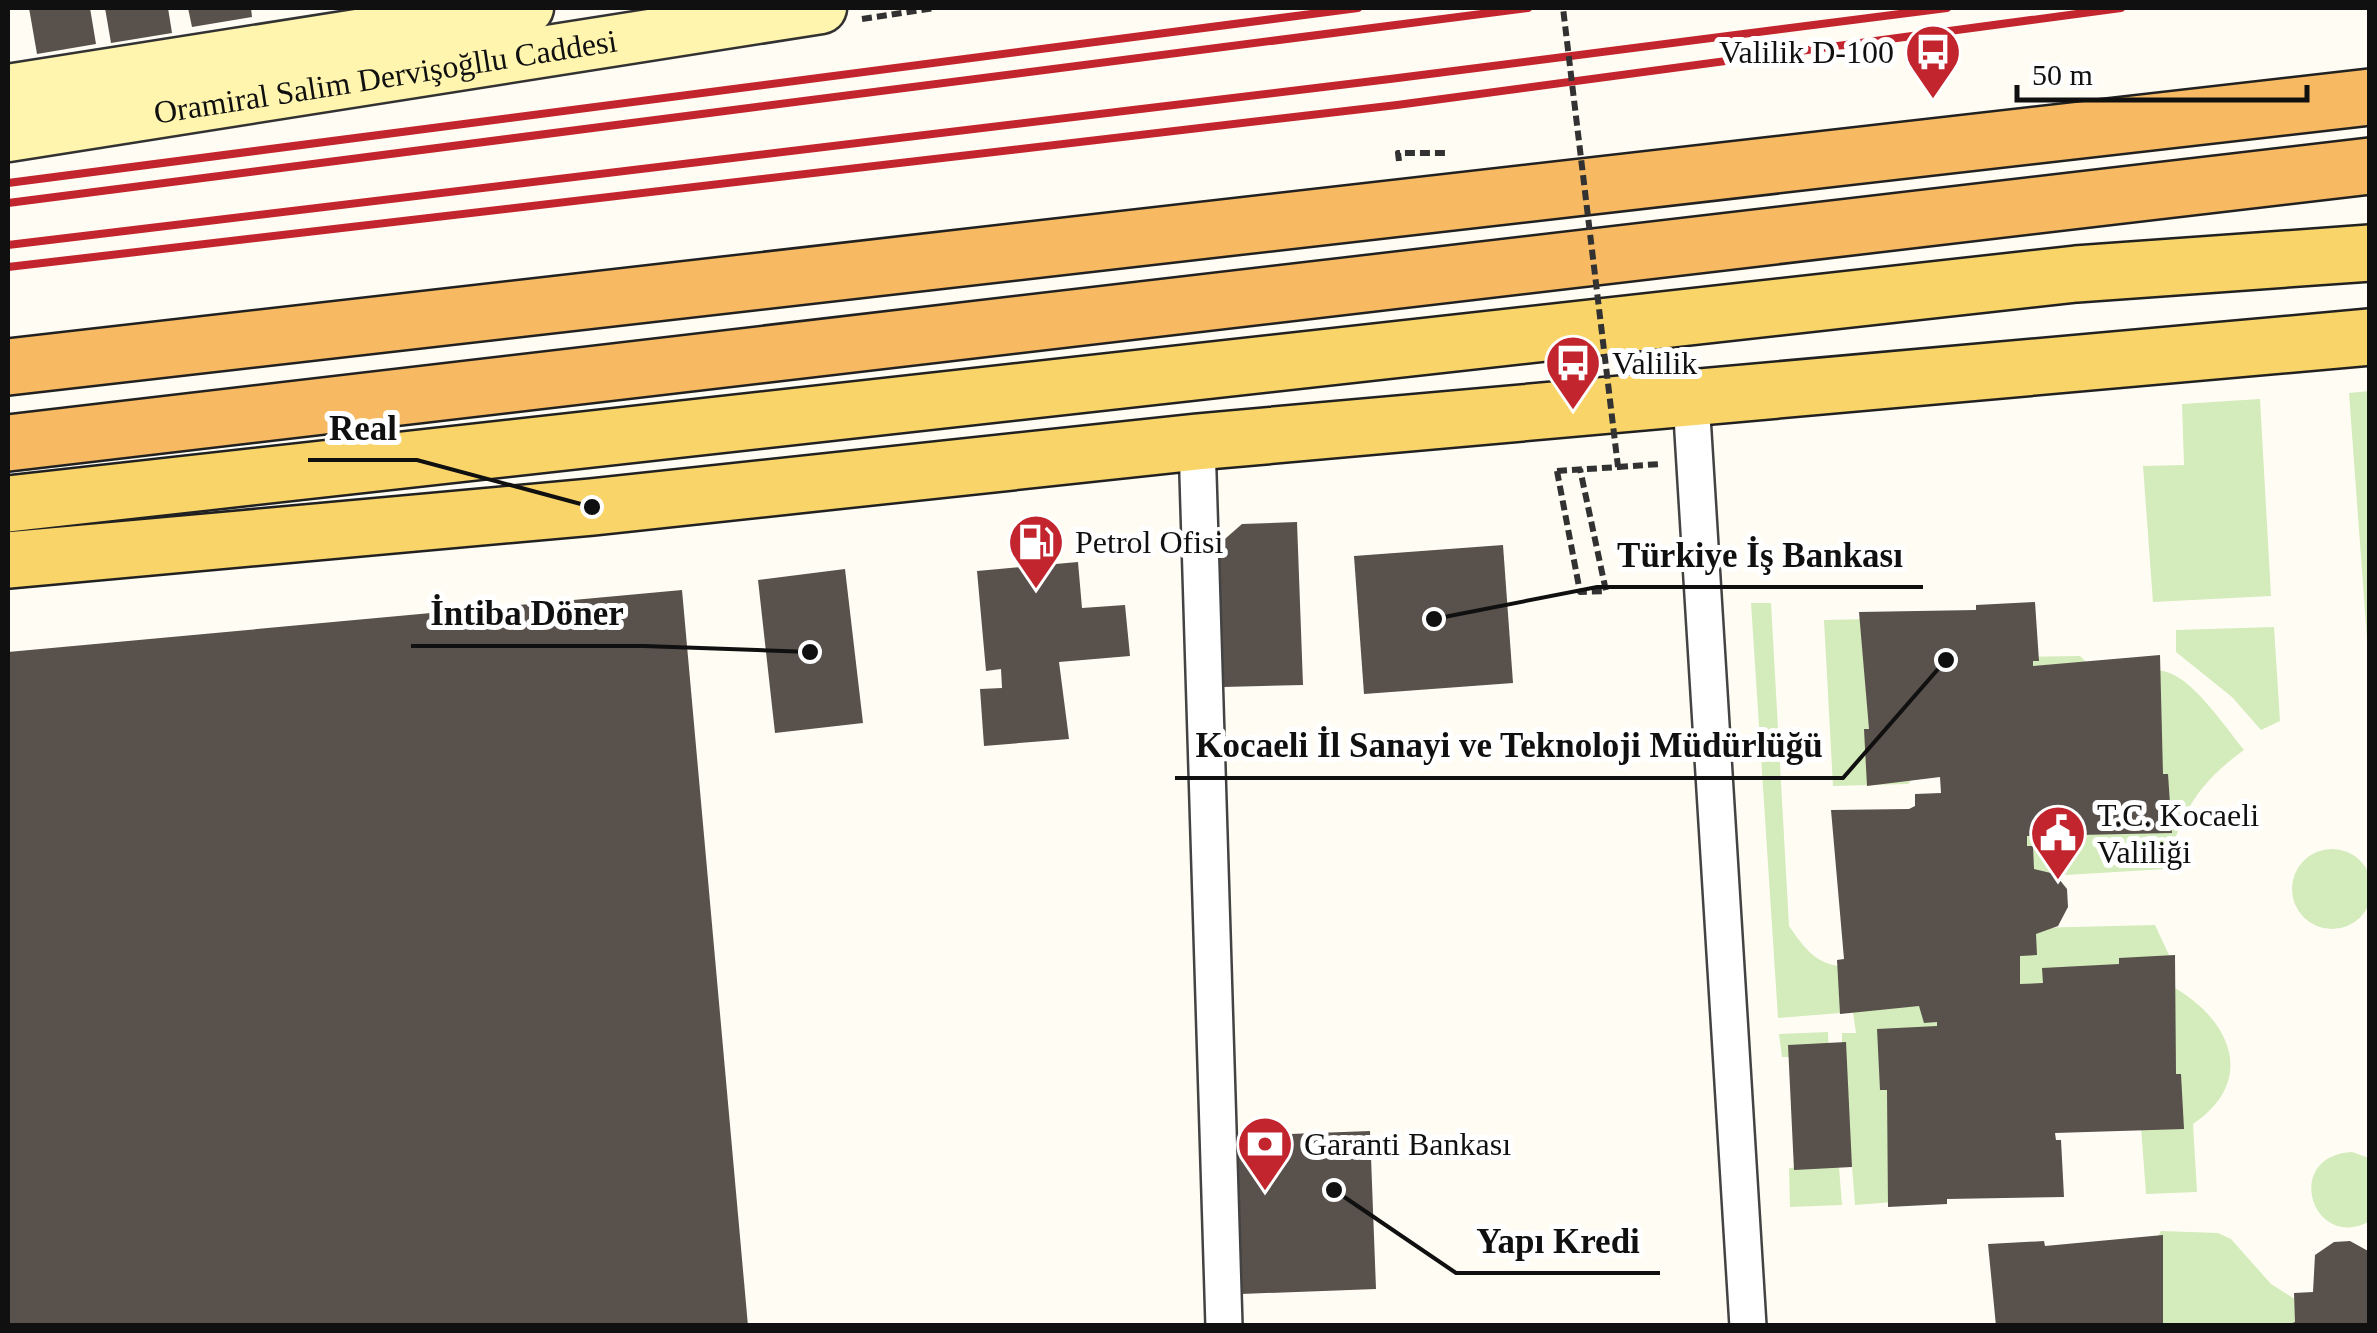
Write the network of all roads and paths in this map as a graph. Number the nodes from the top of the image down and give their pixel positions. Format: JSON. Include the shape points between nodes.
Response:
{"nodes":[{"id":1,"x":528,"y":8,"type":"edge"},
{"id":2,"x":821,"y":8,"type":"edge"},
{"id":3,"x":1563,"y":8,"type":"edge"},
{"id":4,"x":8,"y":90,"type":"edge"},
{"id":5,"x":2370,"y":98,"type":"edge"},
{"id":6,"x":8,"y":136,"type":"edge"},
{"id":7,"x":2370,"y":166,"type":"edge"},
{"id":8,"x":2370,"y":253,"type":"edge"},
{"id":9,"x":2370,"y":337,"type":"edge"},
{"id":10,"x":8,"y":367,"type":"edge"},
{"id":11,"x":1691,"y":400,"type":"junction"},
{"id":12,"x":1197,"y":442,"type":"junction"},
{"id":13,"x":8,"y":443,"type":"edge"},
{"id":14,"x":1660,"y":465,"type":"dead end"},
{"id":15,"x":1618,"y":468,"type":"junction"},
{"id":16,"x":1580,"y":470,"type":"junction"},
{"id":17,"x":8,"y":504,"type":"edge"},
{"id":18,"x":20,"y":557,"type":"edge"},
{"id":19,"x":1224,"y":1326,"type":"edge"},
{"id":20,"x":1748,"y":1326,"type":"edge"}],
"edges":[{"from":1,"to":4,"type":"main road","name":"Oramiral Salim Dervişoğllu Caddesi"},
{"from":2,"to":6,"type":"main road","name":"Oramiral Salim Dervişoğllu Caddesi"},
{"from":3,"to":15,"type":"path","bridge":true},
{"from":5,"to":10,"type":"highway"},
{"from":7,"to":13,"type":"highway"},
{"from":8,"to":17,"type":"main road","via":[[2076,274]]},
{"from":9,"to":11,"type":"main road"},
{"from":11,"to":12,"type":"main road"},
{"from":11,"to":20,"type":"street"},
{"from":12,"to":18,"type":"main road","via":[[592,507]]},
{"from":12,"to":19,"type":"street"},
{"from":14,"to":15,"type":"path"},
{"from":15,"to":16,"type":"path","bridge":true},
{"from":16,"to":16,"type":"path","bridge":true,"via":[[1557,471],[1580,592],[1606,591]]}]}
